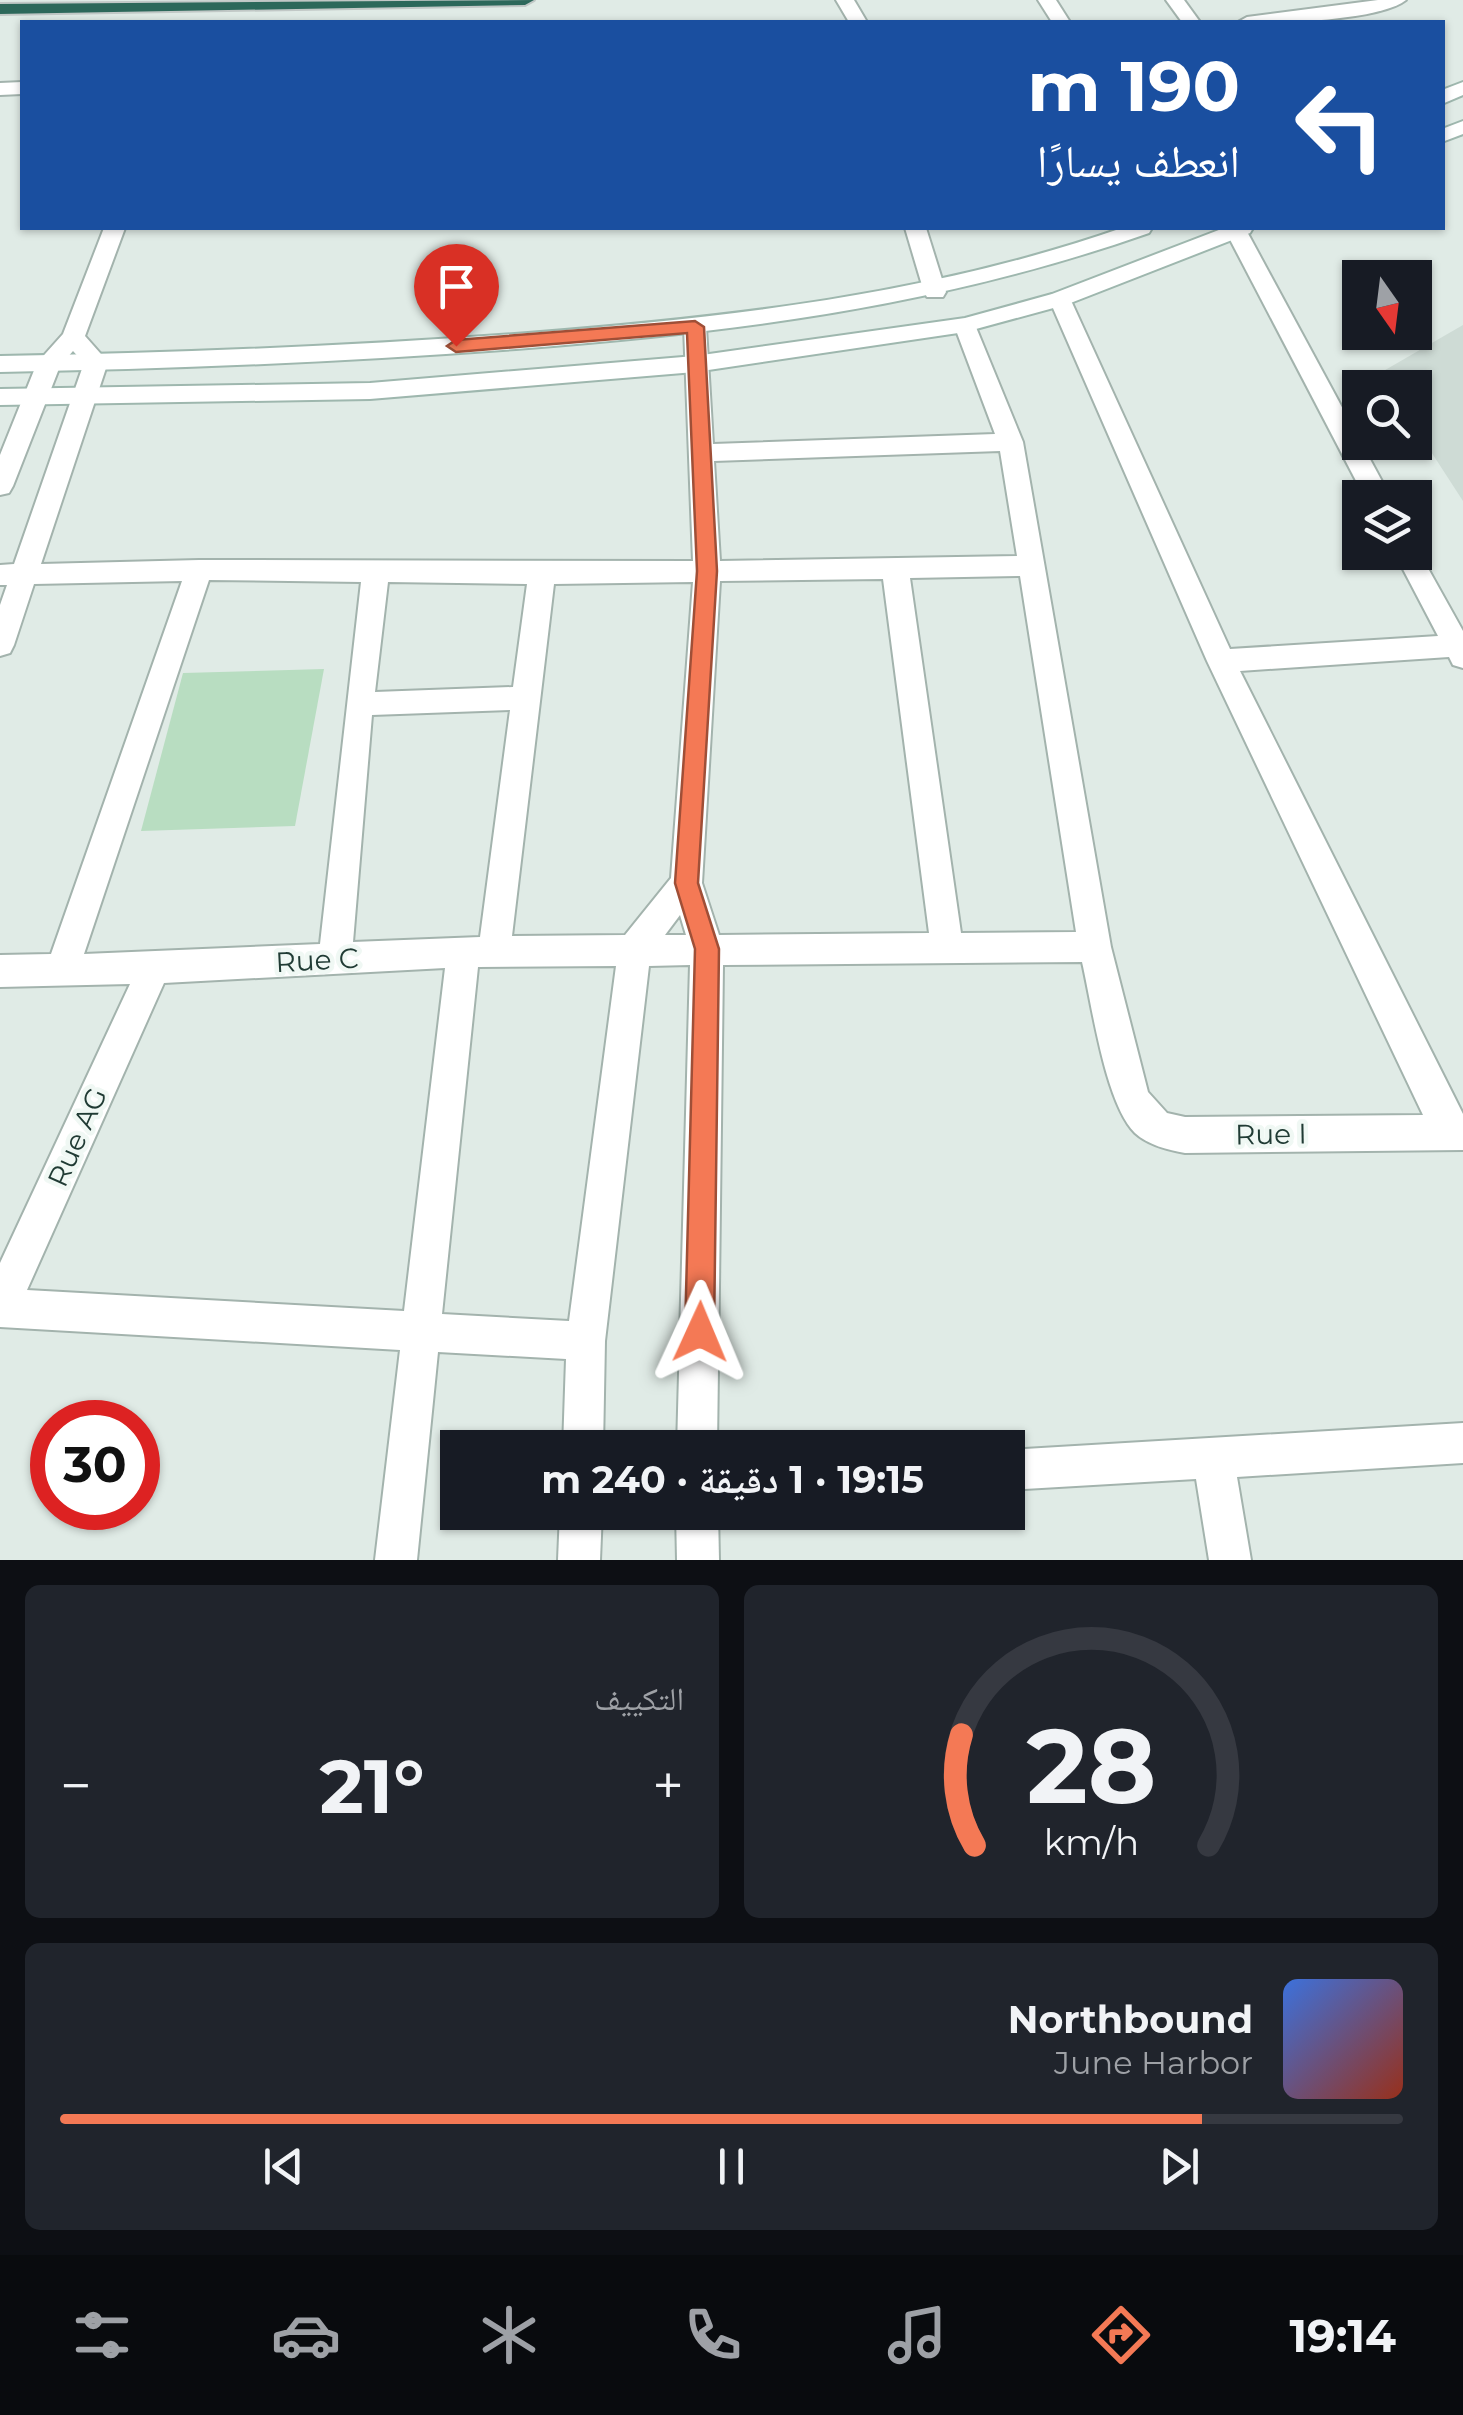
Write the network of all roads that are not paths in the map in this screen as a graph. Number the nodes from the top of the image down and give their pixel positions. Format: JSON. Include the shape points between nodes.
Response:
{"nodes":[{"id":1,"x":525,"y":0,"type":"edge"},
{"id":2,"x":1175,"y":0,"type":"edge"},
{"id":3,"x":1397,"y":0,"type":"edge"},
{"id":4,"x":1367,"y":4,"type":"edge"},
{"id":5,"x":0,"y":9,"type":"edge"},
{"id":6,"x":1190,"y":20,"type":"edge"},
{"id":7,"x":1261,"y":20,"type":"edge"},
{"id":8,"x":113,"y":230,"type":"edge"},
{"id":9,"x":916,"y":230,"type":"edge"},
{"id":10,"x":1135,"y":230,"type":"edge"},
{"id":11,"x":1234,"y":230,"type":"edge"},
{"id":12,"x":1238,"y":230,"type":"edge"},
{"id":13,"x":934,"y":292,"type":"junction"},
{"id":14,"x":1060,"y":299,"type":"junction"},
{"id":15,"x":965,"y":324,"type":"junction"},
{"id":16,"x":695,"y":327,"type":"junction"},
{"id":17,"x":73,"y":337,"type":"junction"},
{"id":18,"x":96,"y":362,"type":"junction"},
{"id":19,"x":49,"y":363,"type":"junction"},
{"id":20,"x":0,"y":364,"type":"edge"},
{"id":21,"x":695,"y":364,"type":"junction"},
{"id":22,"x":35,"y":396,"type":"junction"},
{"id":23,"x":0,"y":397,"type":"edge"},
{"id":24,"x":86,"y":397,"type":"junction"},
{"id":25,"x":1011,"y":442,"type":"junction"},
{"id":26,"x":700,"y":454,"type":"junction"},
{"id":27,"x":1369,"y":480,"type":"edge"},
{"id":28,"x":0,"y":486,"type":"edge"},
{"id":29,"x":1030,"y":566,"type":"junction"},
{"id":30,"x":895,"y":568,"type":"junction"},
{"id":31,"x":199,"y":570,"type":"junction"},
{"id":32,"x":1418,"y":570,"type":"edge"},
{"id":33,"x":376,"y":571,"type":"junction"},
{"id":34,"x":707,"y":571,"type":"junction"},
{"id":35,"x":542,"y":574,"type":"junction"},
{"id":36,"x":13,"y":575,"type":"edge"},
{"id":37,"x":0,"y":645,"type":"edge"},
{"id":38,"x":1461,"y":649,"type":"edge"},
{"id":39,"x":1221,"y":661,"type":"junction"},
{"id":40,"x":526,"y":698,"type":"junction"},
{"id":41,"x":358,"y":704,"type":"junction"},
{"id":42,"x":686,"y":883,"type":"junction"},
{"id":43,"x":1095,"y":947,"type":"junction"},
{"id":44,"x":946,"y":948,"type":"junction"},
{"id":45,"x":707,"y":949,"type":"junction"},
{"id":46,"x":634,"y":950,"type":"junction"},
{"id":47,"x":479,"y":952,"type":"junction"},
{"id":48,"x":335,"y":959,"type":"junction"},
{"id":49,"x":154,"y":968,"type":"junction"},
{"id":50,"x":62,"y":969,"type":"junction"},
{"id":51,"x":0,"y":971,"type":"edge"},
{"id":52,"x":1457,"y":1132,"type":"edge"},
{"id":53,"x":0,"y":1307,"type":"edge"},
{"id":54,"x":423,"y":1333,"type":"junction"},
{"id":55,"x":586,"y":1341,"type":"junction"},
{"id":56,"x":584,"y":1430,"type":"edge"},
{"id":57,"x":697,"y":1430,"type":"edge"},
{"id":58,"x":1463,"y":1443,"type":"edge"},
{"id":59,"x":1213,"y":1458,"type":"junction"},
{"id":60,"x":1025,"y":1469,"type":"edge"},
{"id":61,"x":580,"y":1530,"type":"edge"},
{"id":62,"x":697,"y":1530,"type":"edge"},
{"id":63,"x":396,"y":1560,"type":"edge"},
{"id":64,"x":579,"y":1560,"type":"edge"},
{"id":65,"x":698,"y":1560,"type":"edge"},
{"id":66,"x":1230,"y":1560,"type":"edge"}],
"edges":[{"from":1,"to":5,"type":"highway"},
{"from":2,"to":6,"type":"street"},
{"from":3,"to":4,"type":"street"},
{"from":4,"to":7,"type":"street"},
{"from":8,"to":17,"type":"street"},
{"from":9,"to":13,"type":"street"},
{"from":10,"to":13,"type":"street","via":[[1026,269]]},
{"from":11,"to":14,"type":"street"},
{"from":12,"to":27,"type":"street"},
{"from":13,"to":16,"type":"street"},
{"from":14,"to":15,"type":"street"},
{"from":14,"to":39,"type":"street"},
{"from":15,"to":21,"type":"street"},
{"from":15,"to":25,"type":"street","name":"Rue I"},
{"from":16,"to":18,"type":"street","via":[[430,348]]},
{"from":16,"to":21,"type":"street"},
{"from":17,"to":18,"type":"street"},
{"from":17,"to":19,"type":"street"},
{"from":18,"to":19,"type":"street"},
{"from":18,"to":24,"type":"street"},
{"from":19,"to":20,"type":"street"},
{"from":19,"to":22,"type":"street"},
{"from":21,"to":24,"type":"street","via":[[406,390]]},
{"from":21,"to":26,"type":"street"},
{"from":22,"to":23,"type":"street"},
{"from":22,"to":24,"type":"street"},
{"from":22,"to":28,"type":"street"},
{"from":24,"to":36,"type":"street"},
{"from":25,"to":26,"type":"street"},
{"from":25,"to":29,"type":"street","name":"Rue I"},
{"from":26,"to":34,"type":"street"},
{"from":29,"to":30,"type":"street"},
{"from":29,"to":43,"type":"street","name":"Rue I"},
{"from":30,"to":34,"type":"street"},
{"from":30,"to":44,"type":"street"},
{"from":31,"to":33,"type":"street"},
{"from":31,"to":36,"type":"street"},
{"from":31,"to":50,"type":"street"},
{"from":32,"to":38,"type":"street"},
{"from":33,"to":35,"type":"street"},
{"from":33,"to":41,"type":"street"},
{"from":34,"to":35,"type":"street"},
{"from":34,"to":42,"type":"street"},
{"from":35,"to":40,"type":"street"},
{"from":36,"to":37,"type":"street"},
{"from":38,"to":39,"type":"street"},
{"from":39,"to":52,"type":"street"},
{"from":40,"to":41,"type":"street"},
{"from":40,"to":47,"type":"street"},
{"from":41,"to":48,"type":"street"},
{"from":42,"to":45,"type":"street"},
{"from":42,"to":46,"type":"street"},
{"from":43,"to":44,"type":"street","name":"Rue C"},
{"from":43,"to":52,"type":"street","name":"Rue I","via":[[1132,1100],[1159,1132]]},
{"from":44,"to":45,"type":"street","name":"Rue C"},
{"from":45,"to":46,"type":"street","name":"Rue C"},
{"from":45,"to":57,"type":"street"},
{"from":46,"to":47,"type":"street","name":"Rue C"},
{"from":46,"to":55,"type":"street"},
{"from":47,"to":48,"type":"street","name":"Rue C"},
{"from":47,"to":54,"type":"street"},
{"from":48,"to":49,"type":"street","name":"Rue C"},
{"from":49,"to":50,"type":"street","name":"Rue C"},
{"from":49,"to":53,"type":"street","name":"Rue AG"},
{"from":50,"to":51,"type":"street","name":"Rue C"},
{"from":53,"to":54,"type":"street"},
{"from":54,"to":55,"type":"street"},
{"from":54,"to":63,"type":"street"},
{"from":55,"to":56,"type":"street"},
{"from":58,"to":59,"type":"street"},
{"from":59,"to":60,"type":"street"},
{"from":59,"to":66,"type":"street"},
{"from":61,"to":64,"type":"street"},
{"from":62,"to":65,"type":"street"}]}
